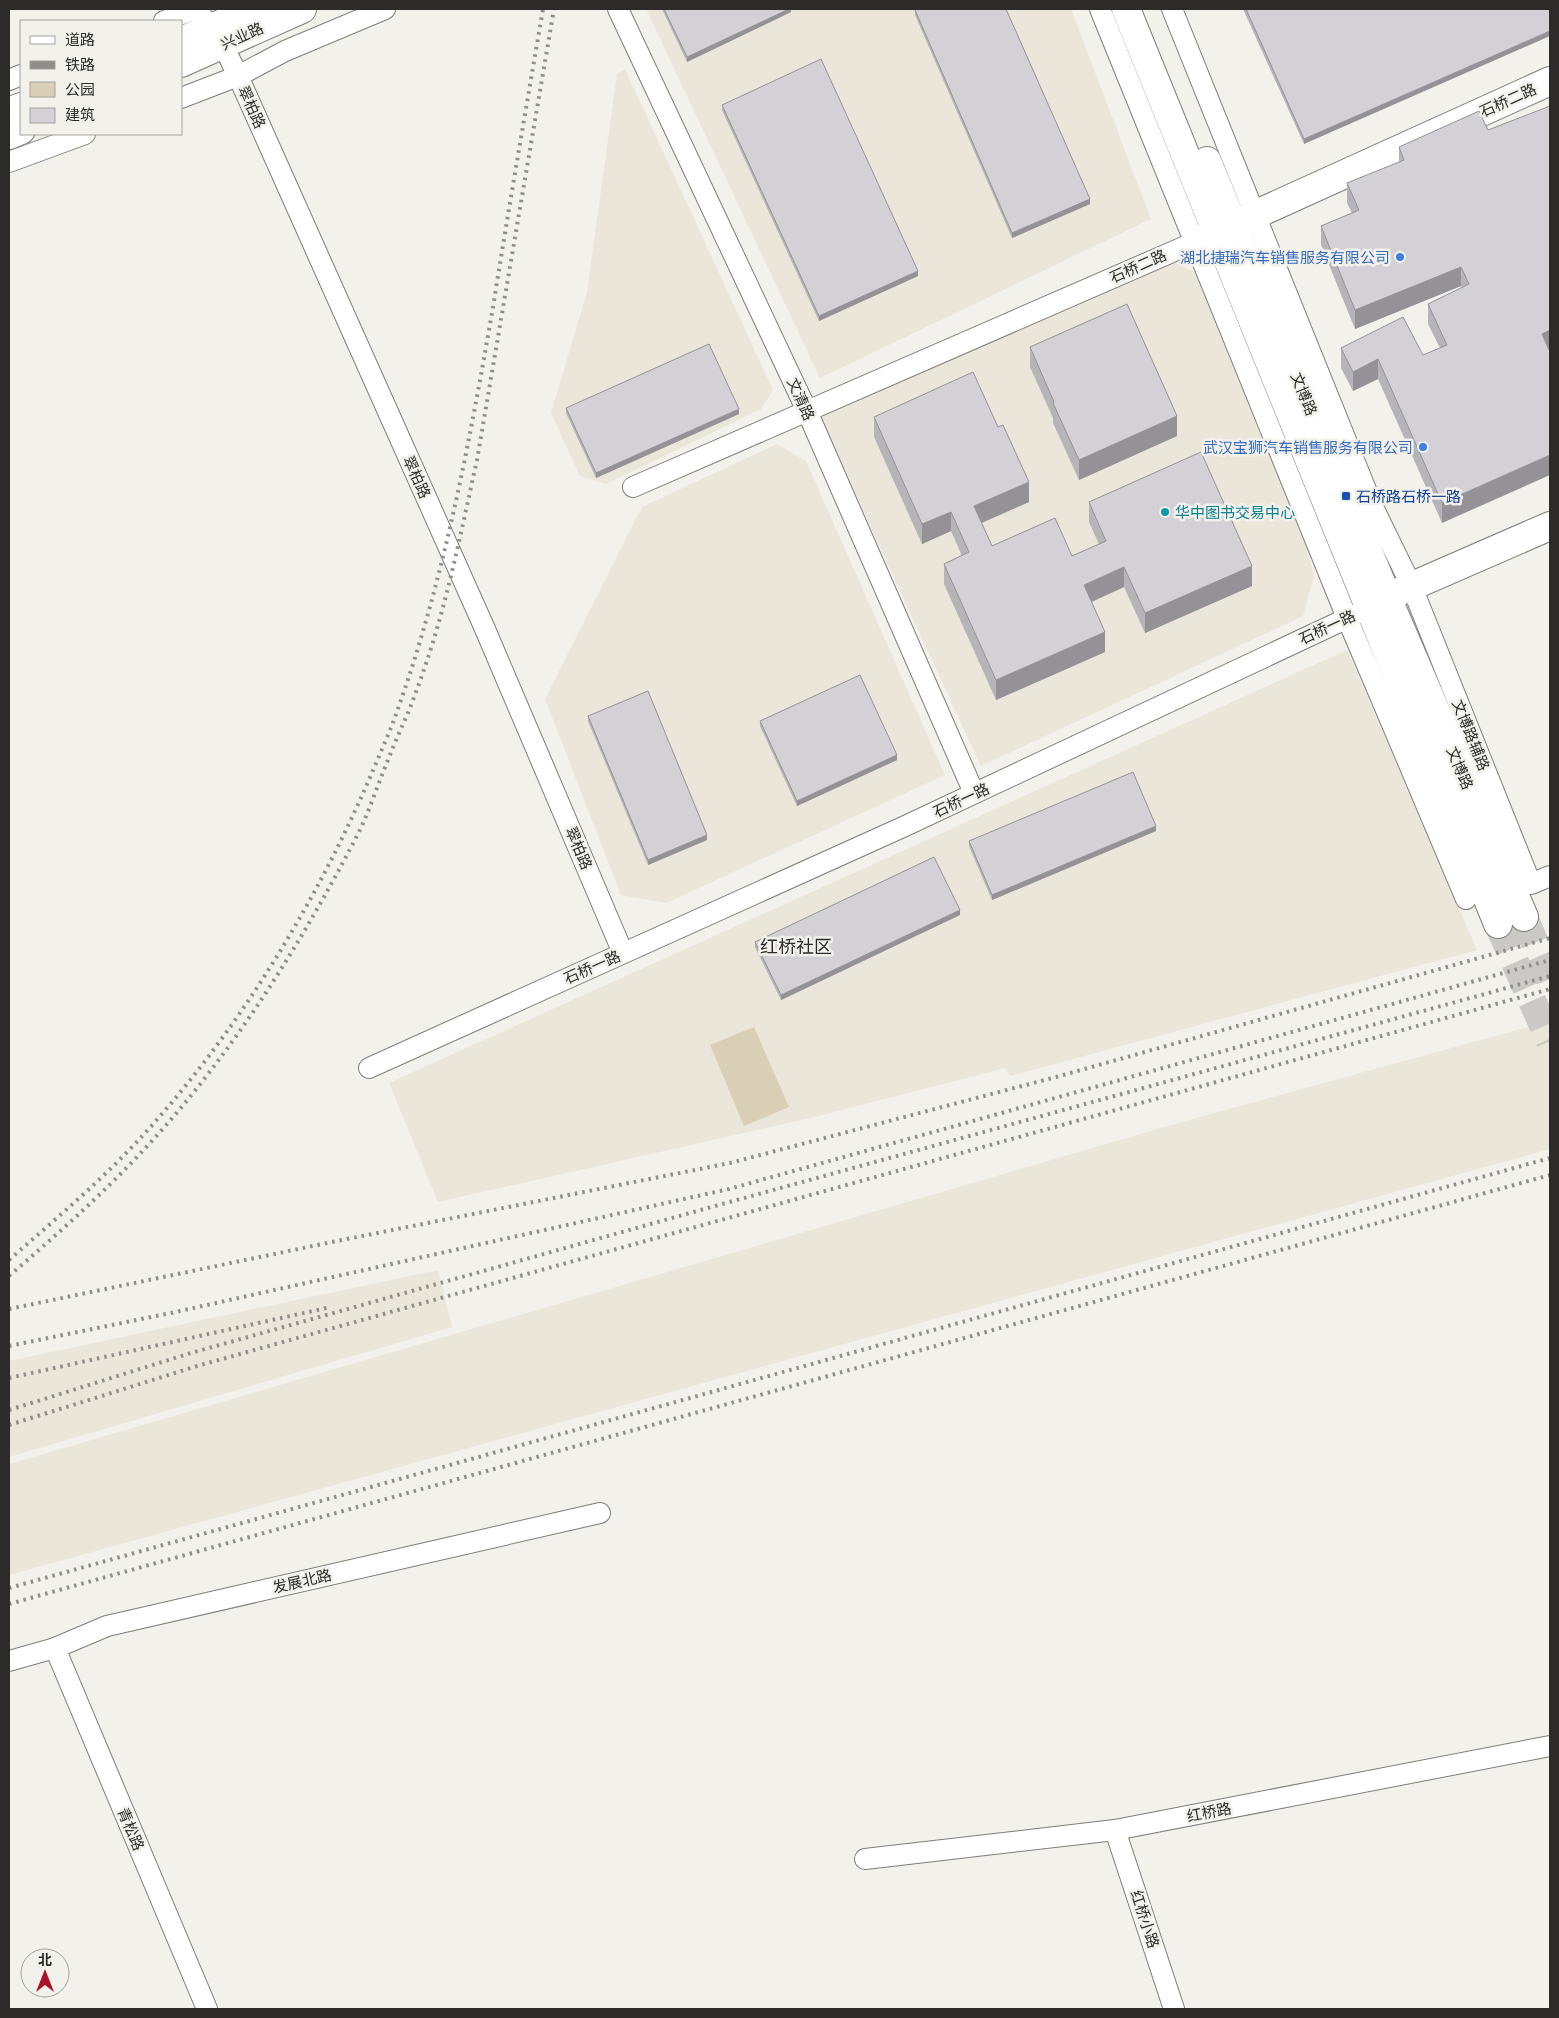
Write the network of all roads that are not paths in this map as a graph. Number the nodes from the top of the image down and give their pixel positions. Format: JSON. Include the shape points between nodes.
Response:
{"nodes":[{"id":1,"x":255,"y":9,"type":"edge"},
{"id":2,"x":302,"y":9,"type":"edge"},
{"id":3,"x":385,"y":9,"type":"edge"},
{"id":4,"x":618,"y":9,"type":"edge"},
{"id":5,"x":1100,"y":9,"type":"edge"},
{"id":6,"x":1126,"y":9,"type":"edge"},
{"id":7,"x":1145,"y":9,"type":"edge"},
{"id":8,"x":1172,"y":9,"type":"edge"},
{"id":9,"x":182,"y":22,"type":"edge"},
{"id":10,"x":206,"y":23,"type":"edge"},
{"id":11,"x":182,"y":40,"type":"edge"},
{"id":12,"x":182,"y":61,"type":"edge"},
{"id":13,"x":238,"y":76,"type":"junction"},
{"id":14,"x":1550,"y":81,"type":"edge"},
{"id":15,"x":182,"y":98,"type":"edge"},
{"id":16,"x":82,"y":135,"type":"edge"},
{"id":17,"x":9,"y":162,"type":"edge"},
{"id":18,"x":1225,"y":228,"type":"junction"},
{"id":19,"x":807,"y":411,"type":"junction"},
{"id":20,"x":633,"y":487,"type":"dead end"},
{"id":21,"x":1550,"y":526,"type":"edge"},
{"id":22,"x":1412,"y":586,"type":"junction"},
{"id":23,"x":1368,"y":608,"type":"junction"},
{"id":24,"x":974,"y":793,"type":"junction"},
{"id":25,"x":1550,"y":876,"type":"edge"},
{"id":26,"x":1466,"y":899,"type":"dead end"},
{"id":27,"x":1524,"y":917,"type":"tunnel mouth"},
{"id":28,"x":1498,"y":924,"type":"tunnel mouth"},
{"id":29,"x":623,"y":953,"type":"junction"},
{"id":30,"x":369,"y":1068,"type":"dead end"},
{"id":31,"x":600,"y":1513,"type":"dead end"},
{"id":32,"x":55,"y":1648,"type":"junction"},
{"id":33,"x":9,"y":1661,"type":"edge"},
{"id":34,"x":1550,"y":1746,"type":"edge"},
{"id":35,"x":1116,"y":1830,"type":"junction"},
{"id":36,"x":865,"y":1859,"type":"dead end"},
{"id":37,"x":207,"y":2009,"type":"edge"},
{"id":38,"x":1174,"y":2009,"type":"edge"}],
"edges":[{"from":1,"to":10,"type":"main road","name":"兴业路"},
{"from":2,"to":10,"type":"main road","name":"兴业路"},
{"from":3,"to":13,"type":"street","via":[[285,51]]},
{"from":4,"to":19,"type":"street","name":"文清路"},
{"from":5,"to":18,"type":"street"},
{"from":6,"to":18,"type":"main road","name":"文博路"},
{"from":7,"to":18,"type":"main road","name":"文博路"},
{"from":8,"to":18,"type":"street"},
{"from":9,"to":10,"type":"street"},
{"from":10,"to":11,"type":"main road","name":"兴业路"},
{"from":10,"to":12,"type":"main road","name":"兴业路"},
{"from":10,"to":13,"type":"street","name":"翠柏路"},
{"from":13,"to":15,"type":"street"},
{"from":13,"to":29,"type":"street","name":"翠柏路","via":[[481,620]]},
{"from":14,"to":18,"type":"main road","name":"石桥二路"},
{"from":16,"to":17,"type":"street"},
{"from":18,"to":19,"type":"street","name":"石桥二路"},
{"from":18,"to":22,"type":"street","name":"文博路辅路"},
{"from":18,"to":23,"type":"main road","name":"文博路"},
{"from":19,"to":20,"type":"street","name":"石桥二路"},
{"from":19,"to":24,"type":"street","name":"文清路"},
{"from":21,"to":22,"type":"main road","name":"石桥一路"},
{"from":22,"to":23,"type":"main road","name":"石桥一路"},
{"from":22,"to":25,"type":"street","name":"文博路辅路","via":[[1531,884]]},
{"from":23,"to":24,"type":"street","name":"石桥一路"},
{"from":23,"to":26,"type":"street"},
{"from":23,"to":27,"type":"main road","name":"文博路"},
{"from":23,"to":28,"type":"main road"},
{"from":24,"to":29,"type":"street","name":"石桥一路"},
{"from":29,"to":30,"type":"street","name":"石桥一路"},
{"from":31,"to":32,"type":"street","name":"发展北路","via":[[107,1626]]},
{"from":32,"to":33,"type":"street","name":"发展北路"},
{"from":32,"to":37,"type":"street","name":"青松路"},
{"from":34,"to":35,"type":"street","name":"红桥路"},
{"from":35,"to":36,"type":"street","name":"红桥路"},
{"from":35,"to":38,"type":"street","name":"红桥小路"}]}
